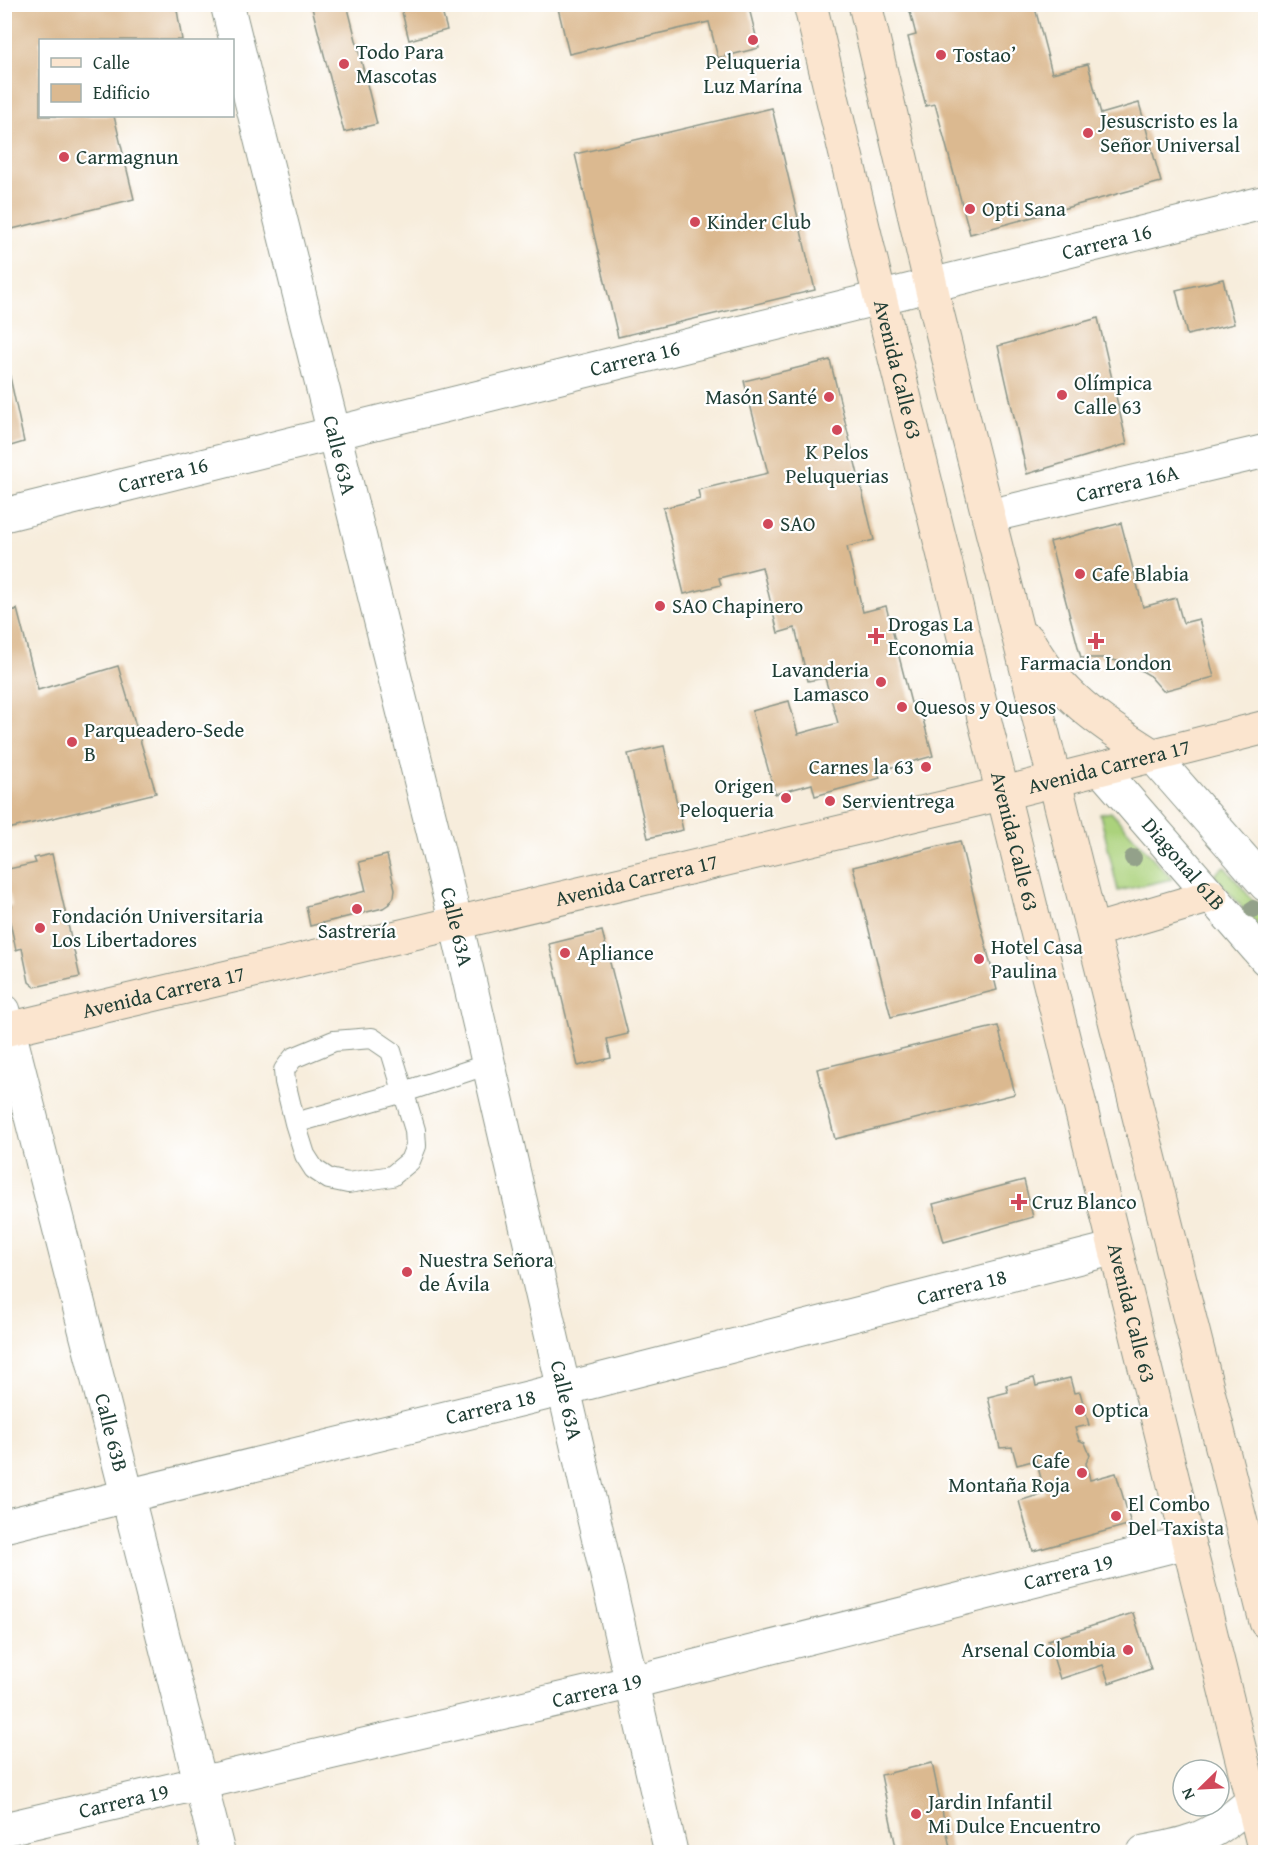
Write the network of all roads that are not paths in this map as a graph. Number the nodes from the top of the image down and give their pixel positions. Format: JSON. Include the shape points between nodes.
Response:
{"nodes":[{"id":1,"x":227,"y":4,"type":"edge"},
{"id":2,"x":810,"y":4,"type":"edge"},
{"id":3,"x":865,"y":4,"type":"edge"},
{"id":4,"x":1266,"y":202,"type":"edge"},
{"id":5,"x":931,"y":286,"type":"junction"},
{"id":6,"x":880,"y":298,"type":"junction"},
{"id":7,"x":334,"y":432,"type":"junction"},
{"id":8,"x":1266,"y":451,"type":"edge"},
{"id":9,"x":4,"y":515,"type":"edge"},
{"id":10,"x":989,"y":516,"type":"junction"},
{"id":11,"x":1013,"y":614,"type":"junction"},
{"id":12,"x":1266,"y":728,"type":"edge"},
{"id":13,"x":1152,"y":756,"type":"junction"},
{"id":14,"x":1101,"y":769,"type":"junction"},
{"id":15,"x":1055,"y":780,"type":"junction"},
{"id":16,"x":1002,"y":793,"type":"junction"},
{"id":17,"x":1266,"y":885,"type":"edge"},
{"id":18,"x":1211,"y":896,"type":"junction"},
{"id":19,"x":456,"y":923,"type":"junction"},
{"id":20,"x":1093,"y":931,"type":"junction"},
{"id":21,"x":1266,"y":959,"type":"edge"},
{"id":22,"x":6,"y":1024,"type":"edge"},
{"id":23,"x":489,"y":1064,"type":"junction"},
{"id":24,"x":404,"y":1092,"type":"junction"},
{"id":25,"x":295,"y":1123,"type":"junction"},
{"id":26,"x":1115,"y":1248,"type":"junction"},
{"id":27,"x":564,"y":1389,"type":"junction"},
{"id":28,"x":127,"y":1496,"type":"junction"},
{"id":29,"x":4,"y":1526,"type":"edge"},
{"id":30,"x":1187,"y":1542,"type":"junction"},
{"id":31,"x":1266,"y":1622,"type":"edge"},
{"id":32,"x":633,"y":1682,"type":"junction"},
{"id":33,"x":200,"y":1783,"type":"junction"},
{"id":34,"x":1259,"y":1795,"type":"edge"},
{"id":35,"x":4,"y":1829,"type":"edge"},
{"id":36,"x":218,"y":1852,"type":"edge"},
{"id":37,"x":671,"y":1852,"type":"edge"},
{"id":38,"x":1144,"y":1852,"type":"edge"},
{"id":39,"x":1265,"y":1852,"type":"edge"}],
"edges":[{"from":1,"to":7,"type":"street","name":"Calle 63A"},
{"from":2,"to":6,"type":"main road","name":"Avenida Calle 63"},
{"from":3,"to":5,"type":"main road"},
{"from":4,"to":5,"type":"street","name":"Carrera 16"},
{"from":5,"to":6,"type":"street","name":"Carrera 16"},
{"from":5,"to":10,"type":"main road"},
{"from":6,"to":7,"type":"street","name":"Carrera 16"},
{"from":6,"to":16,"type":"main road","name":"Avenida Calle 63"},
{"from":7,"to":9,"type":"street","name":"Carrera 16"},
{"from":7,"to":19,"type":"street","name":"Calle 63A"},
{"from":8,"to":10,"type":"street","name":"Carrera 16A"},
{"from":10,"to":11,"type":"main road"},
{"from":11,"to":13,"type":"main road","via":[[1067,694]]},
{"from":11,"to":15,"type":"main road"},
{"from":12,"to":13,"type":"main road","name":"Avenida Carrera 17"},
{"from":13,"to":14,"type":"main road","name":"Avenida Carrera 17"},
{"from":13,"to":17,"type":"street"},
{"from":14,"to":15,"type":"main road","name":"Avenida Carrera 17"},
{"from":14,"to":18,"type":"street","name":"Diagonal 61B"},
{"from":15,"to":16,"type":"main road","name":"Avenida Carrera 17"},
{"from":15,"to":20,"type":"main road"},
{"from":16,"to":19,"type":"main road","name":"Avenida Carrera 17"},
{"from":16,"to":26,"type":"main road","name":"Avenida Calle 63"},
{"from":18,"to":20,"type":"main road"},
{"from":18,"to":21,"type":"street","name":"Diagonal 61B"},
{"from":19,"to":22,"type":"main road","name":"Avenida Carrera 17"},
{"from":19,"to":23,"type":"street","name":"Calle 63A"},
{"from":20,"to":31,"type":"main road"},
{"from":22,"to":28,"type":"street","name":"Calle 63B"},
{"from":23,"to":24,"type":"lane"},
{"from":23,"to":27,"type":"street","name":"Calle 63A"},
{"from":24,"to":25,"type":"lane"},
{"from":24,"to":25,"type":"lane","via":[[391,1051],[372,1038],[334,1041],[293,1058],[284,1070]]},
{"from":24,"to":25,"type":"lane","via":[[416,1146],[410,1161],[392,1176],[348,1183],[328,1179],[305,1155]]},
{"from":26,"to":27,"type":"street","name":"Carrera 18"},
{"from":26,"to":30,"type":"main road","name":"Avenida Calle 63"},
{"from":27,"to":28,"type":"street","name":"Carrera 18"},
{"from":27,"to":32,"type":"street","name":"Calle 63A"},
{"from":28,"to":29,"type":"street","name":"Carrera 18"},
{"from":28,"to":33,"type":"street","name":"Calle 63B"},
{"from":30,"to":32,"type":"street","name":"Carrera 19"},
{"from":30,"to":34,"type":"main road","name":"Avenida Calle 63"},
{"from":32,"to":33,"type":"street","name":"Carrera 19"},
{"from":32,"to":37,"type":"street","name":"Calle 63A"},
{"from":33,"to":35,"type":"street","name":"Carrera 19"},
{"from":33,"to":36,"type":"street","name":"Calle 63B"},
{"from":34,"to":38,"type":"street","via":[[1206,1835]]},
{"from":34,"to":39,"type":"main road","name":"Avenida Calle 63"}]}
